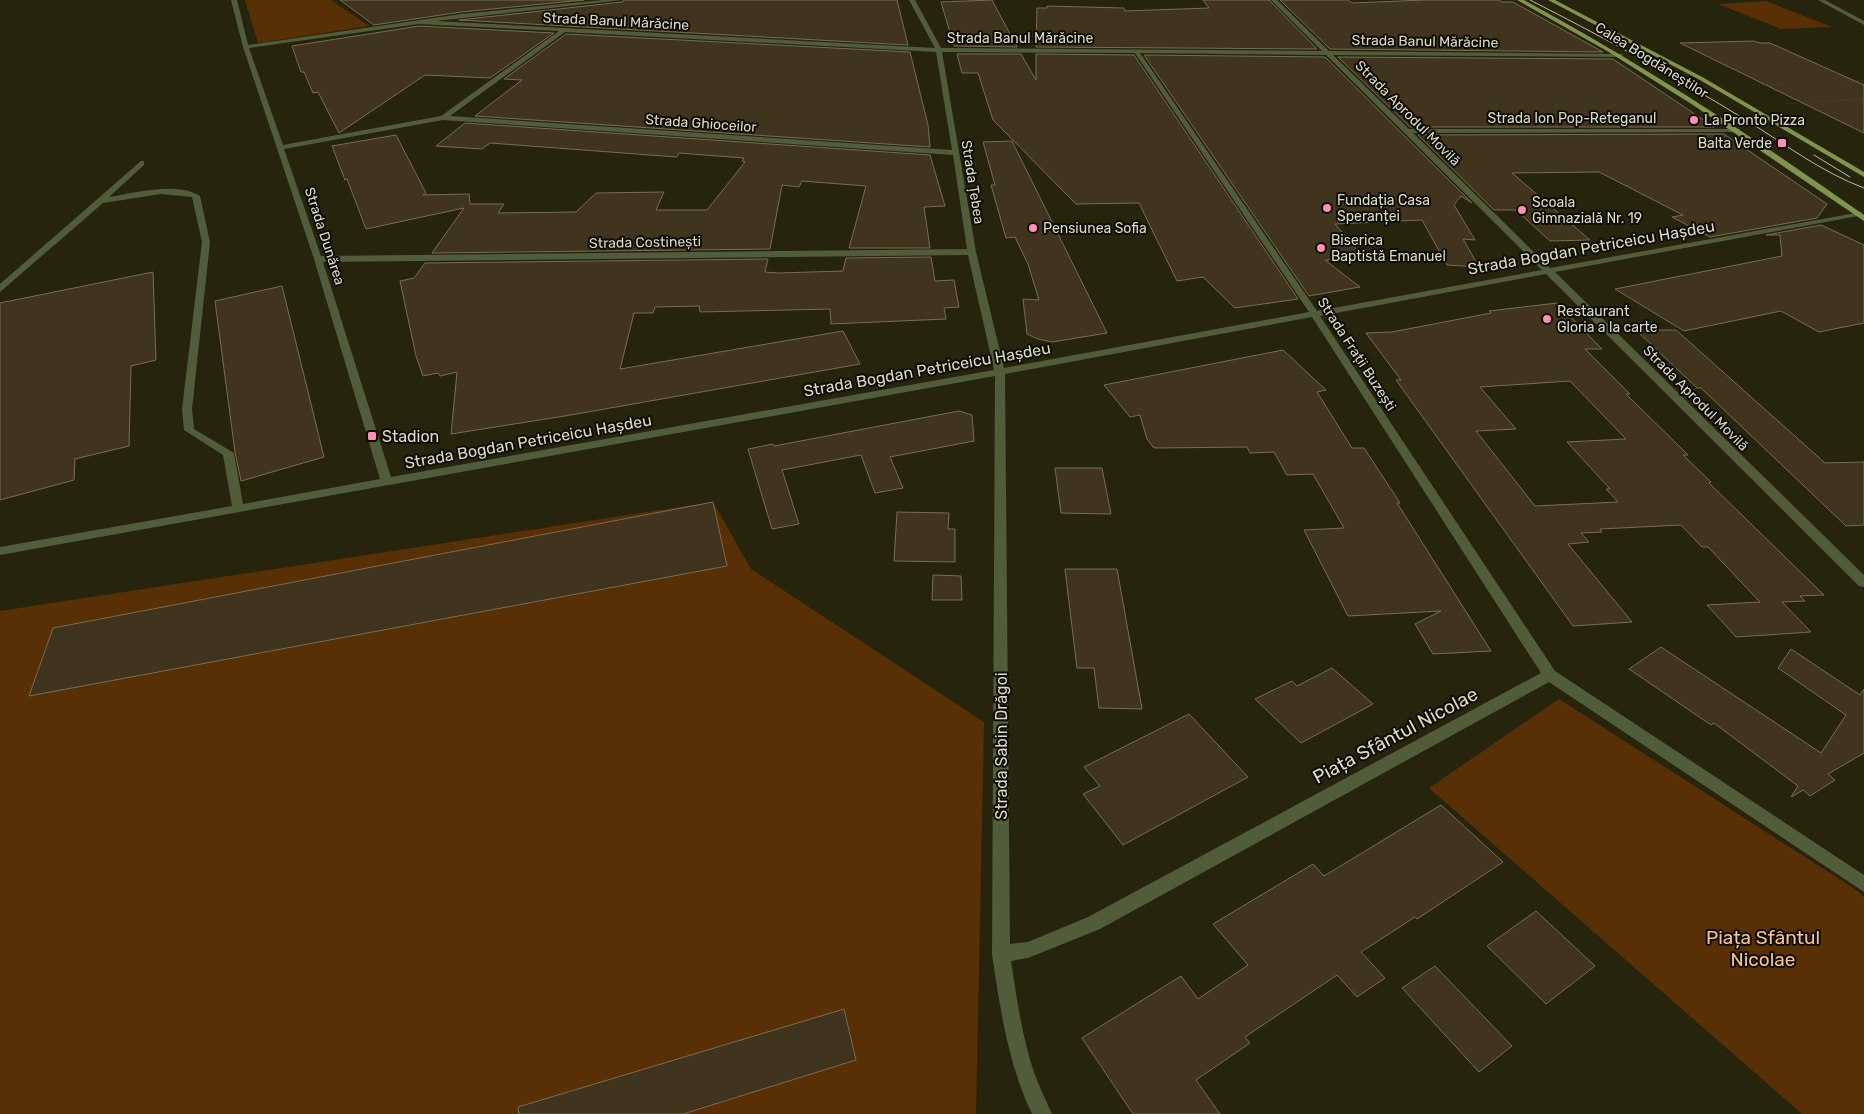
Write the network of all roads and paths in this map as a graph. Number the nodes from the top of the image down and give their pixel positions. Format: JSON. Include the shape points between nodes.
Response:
{"nodes":[{"id":1,"x":234,"y":0,"type":"edge"},
{"id":2,"x":619,"y":0,"type":"edge"},
{"id":3,"x":912,"y":0,"type":"edge"},
{"id":4,"x":1274,"y":0,"type":"edge"},
{"id":5,"x":1520,"y":0,"type":"edge"},
{"id":6,"x":1551,"y":0,"type":"edge"},
{"id":7,"x":1821,"y":0,"type":"edge"},
{"id":8,"x":1864,"y":13,"type":"edge"},
{"id":9,"x":1847,"y":14,"type":"junction"},
{"id":10,"x":420,"y":22,"type":"junction"},
{"id":11,"x":1864,"y":23,"type":"edge"},
{"id":12,"x":563,"y":31,"type":"junction"},
{"id":13,"x":246,"y":47,"type":"junction"},
{"id":14,"x":938,"y":50,"type":"junction"},
{"id":15,"x":1136,"y":51,"type":"junction"},
{"id":16,"x":1327,"y":52,"type":"junction"},
{"id":17,"x":1621,"y":55,"type":"junction"},
{"id":18,"x":1846,"y":81,"type":"dead end"},
{"id":19,"x":1864,"y":81,"type":"edge"},
{"id":20,"x":1781,"y":84,"type":"dead end"},
{"id":21,"x":1752,"y":85,"type":"dead end"},
{"id":22,"x":1864,"y":99,"type":"edge"},
{"id":23,"x":1785,"y":104,"type":"dead end"},
{"id":24,"x":443,"y":118,"type":"junction"},
{"id":25,"x":1737,"y":130,"type":"junction"},
{"id":26,"x":1407,"y":131,"type":"junction"},
{"id":27,"x":281,"y":147,"type":"junction"},
{"id":28,"x":957,"y":153,"type":"junction"},
{"id":29,"x":141,"y":163,"type":"dead end"},
{"id":30,"x":1864,"y":176,"type":"edge"},
{"id":31,"x":100,"y":201,"type":"junction"},
{"id":32,"x":1863,"y":214,"type":"edge"},
{"id":33,"x":972,"y":252,"type":"junction"},
{"id":34,"x":318,"y":259,"type":"junction"},
{"id":35,"x":1548,"y":271,"type":"junction"},
{"id":36,"x":0,"y":289,"type":"edge"},
{"id":37,"x":1315,"y":315,"type":"junction"},
{"id":38,"x":1000,"y":372,"type":"junction"},
{"id":39,"x":387,"y":482,"type":"junction"},
{"id":40,"x":238,"y":508,"type":"junction"},
{"id":41,"x":0,"y":551,"type":"edge"},
{"id":42,"x":1864,"y":583,"type":"edge"},
{"id":43,"x":1550,"y":675,"type":"junction"},
{"id":44,"x":1863,"y":880,"type":"edge"},
{"id":45,"x":1001,"y":954,"type":"junction"},
{"id":46,"x":1042,"y":1114,"type":"edge"}],
"edges":[{"from":1,"to":13,"type":"street","name":"Strada Dunărea"},
{"from":2,"to":10,"type":"street"},
{"from":3,"to":14,"type":"street","name":"Strada Țebea"},
{"from":4,"to":16,"type":"street","name":"Strada Aprodul Movilă"},
{"from":5,"to":17,"type":"main road","name":"Calea Bogdăneștilor"},
{"from":6,"to":30,"type":"main road","name":"Calea Bogdăneștilor","via":[[1702,79]]},
{"from":7,"to":9,"type":"street"},
{"from":8,"to":9,"type":"street"},
{"from":9,"to":11,"type":"street"},
{"from":10,"to":12,"type":"street","name":"Strada Banul Mărăcine"},
{"from":10,"to":13,"type":"street"},
{"from":12,"to":14,"type":"street","name":"Strada Banul Mărăcine"},
{"from":12,"to":24,"type":"street"},
{"from":13,"to":27,"type":"street","name":"Strada Dunărea"},
{"from":14,"to":15,"type":"street","name":"Strada Banul Mărăcine"},
{"from":14,"to":28,"type":"street","name":"Strada Țebea"},
{"from":15,"to":16,"type":"street","name":"Strada Banul Mărăcine"},
{"from":15,"to":37,"type":"street","name":"Strada Frații Buzești"},
{"from":16,"to":17,"type":"street","name":"Strada Banul Mărăcine"},
{"from":16,"to":26,"type":"street","name":"Strada Aprodul Movilă"},
{"from":17,"to":25,"type":"main road","name":"Calea Bogdăneștilor"},
{"from":18,"to":19,"type":"path"},
{"from":20,"to":21,"type":"path"},
{"from":22,"to":23,"type":"path"},
{"from":24,"to":27,"type":"street"},
{"from":24,"to":28,"type":"street","name":"Strada Ghioceilor"},
{"from":25,"to":26,"type":"street","name":"Strada Ion Pop-Reteganul"},
{"from":25,"to":32,"type":"main road","name":"Calea Bogdăneștilor"},
{"from":26,"to":35,"type":"street","name":"Strada Aprodul Movilă"},
{"from":27,"to":34,"type":"street","name":"Strada Dunărea"},
{"from":28,"to":33,"type":"street","name":"Strada Țebea"},
{"from":29,"to":31,"type":"street"},
{"from":31,"to":36,"type":"street"},
{"from":31,"to":40,"type":"street","via":[[182,190],[196,196],[206,242],[187,409],[189,430],[228,453]]},
{"from":32,"to":35,"type":"street","name":"Strada Bogdan Petriceicu Hașdeu"},
{"from":33,"to":34,"type":"street","name":"Strada Costinești"},
{"from":33,"to":38,"type":"street","name":"Strada Țebea"},
{"from":34,"to":39,"type":"street","name":"Strada Dunărea"},
{"from":35,"to":37,"type":"street","name":"Strada Bogdan Petriceicu Hașdeu"},
{"from":35,"to":42,"type":"street","name":"Strada Aprodul Movilă"},
{"from":37,"to":38,"type":"street","name":"Strada Bogdan Petriceicu Hașdeu"},
{"from":37,"to":43,"type":"street","name":"Strada Frații Buzești"},
{"from":38,"to":39,"type":"street","name":"Strada Bogdan Petriceicu Hașdeu"},
{"from":38,"to":45,"type":"street","name":"Strada Sabin Drăgoi"},
{"from":39,"to":40,"type":"street","name":"Strada Bogdan Petriceicu Hașdeu"},
{"from":40,"to":41,"type":"street","name":"Strada Bogdan Petriceicu Hașdeu"},
{"from":43,"to":44,"type":"street"},
{"from":43,"to":45,"type":"street","name":"Piața Sfântul Nicolae","via":[[1094,923],[1028,950]]},
{"from":45,"to":46,"type":"street","name":"Strada Sabin Drăgoi","via":[[1012,1031]]}]}
